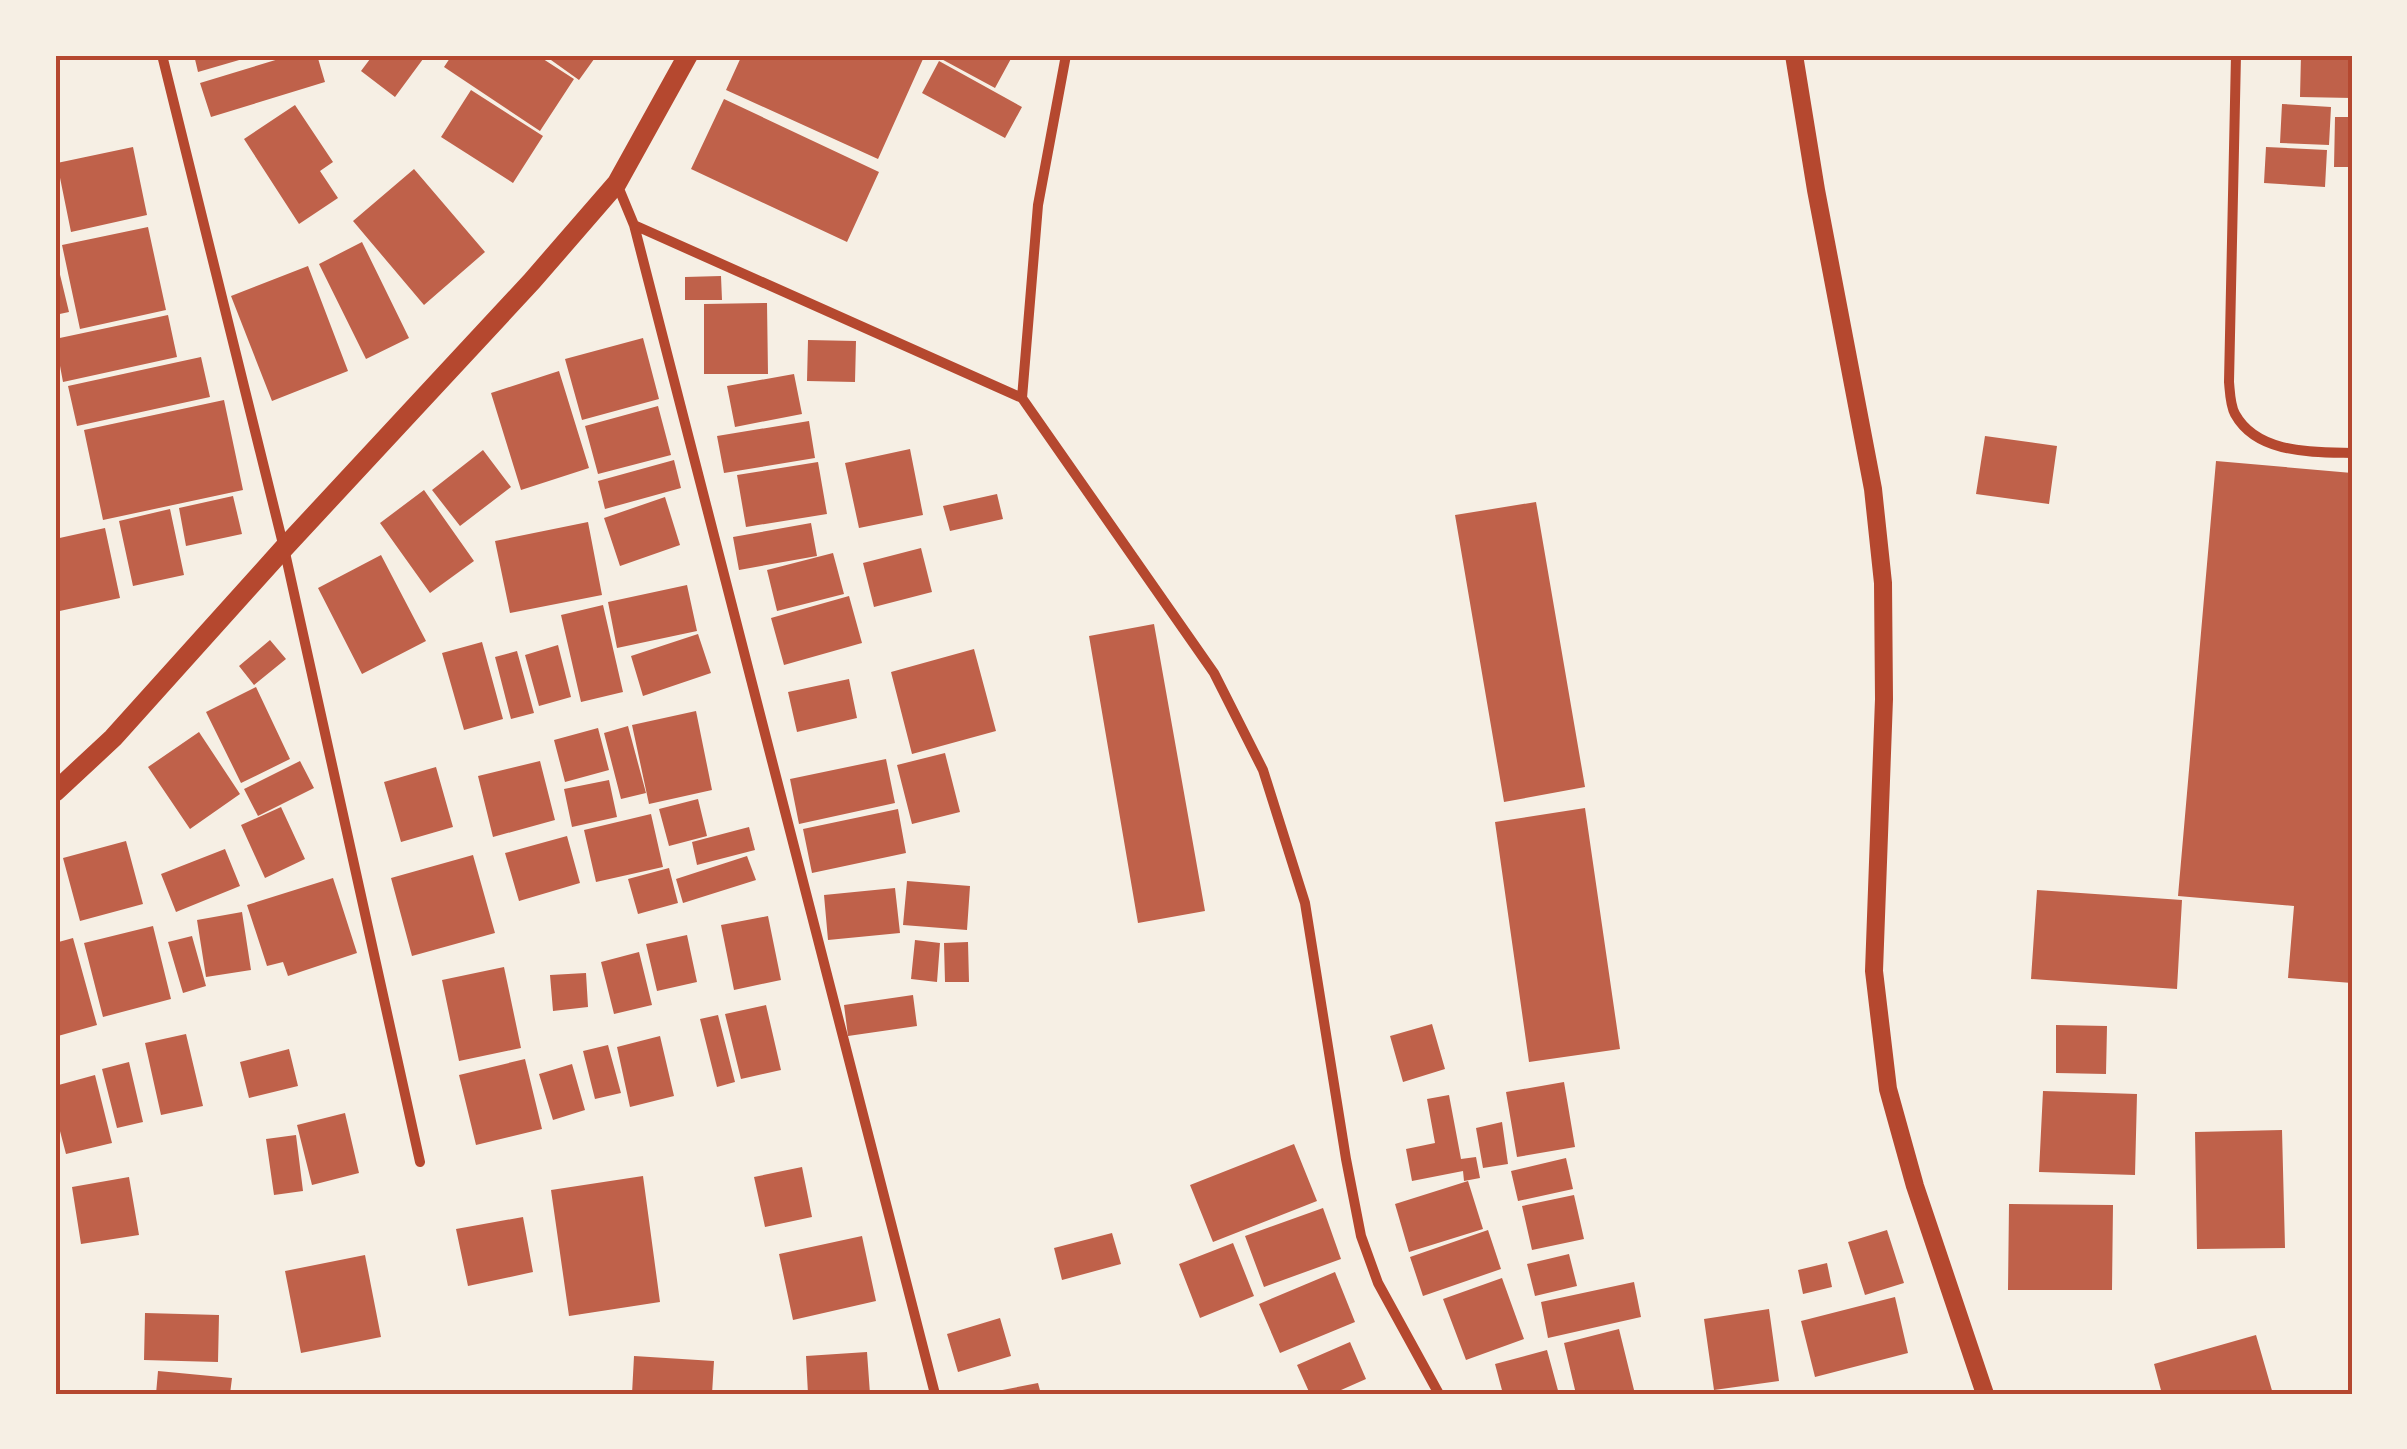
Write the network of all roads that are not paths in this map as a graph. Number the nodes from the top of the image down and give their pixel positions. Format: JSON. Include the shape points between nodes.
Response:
{"nodes":[{"id":1,"x":162,"y":55,"type":"edge"},
{"id":2,"x":688,"y":55,"type":"edge"},
{"id":3,"x":1066,"y":55,"type":"edge"},
{"id":4,"x":1794,"y":55,"type":"edge"},
{"id":5,"x":2236,"y":55,"type":"edge"},
{"id":6,"x":617,"y":183,"type":"junction"},
{"id":7,"x":634,"y":225,"type":"junction"},
{"id":8,"x":1022,"y":398,"type":"junction"},
{"id":9,"x":2352,"y":453,"type":"edge"},
{"id":10,"x":284,"y":548,"type":"junction"},
{"id":11,"x":55,"y":792,"type":"edge"},
{"id":12,"x":420,"y":1162,"type":"dead end"},
{"id":13,"x":935,"y":1394,"type":"edge"},
{"id":14,"x":1439,"y":1394,"type":"edge"},
{"id":15,"x":1985,"y":1394,"type":"edge"}],
"edges":[{"from":1,"to":10,"type":"street"},
{"from":2,"to":6,"type":"main road"},
{"from":3,"to":8,"type":"street","via":[[1038,206]]},
{"from":4,"to":15,"type":"street","via":[[1874,489],[1883,583],[1874,971],[1888,1089]]},
{"from":5,"to":9,"type":"street","via":[[2233,411],[2253,436],[2297,451]]},
{"from":6,"to":7,"type":"street"},
{"from":6,"to":10,"type":"main road"},
{"from":7,"to":8,"type":"street"},
{"from":7,"to":13,"type":"street"},
{"from":8,"to":14,"type":"street","via":[[1214,673],[1264,770],[1305,904],[1361,1236],[1378,1282]]},
{"from":10,"to":11,"type":"main road","via":[[113,738]]},
{"from":10,"to":12,"type":"street"}]}
